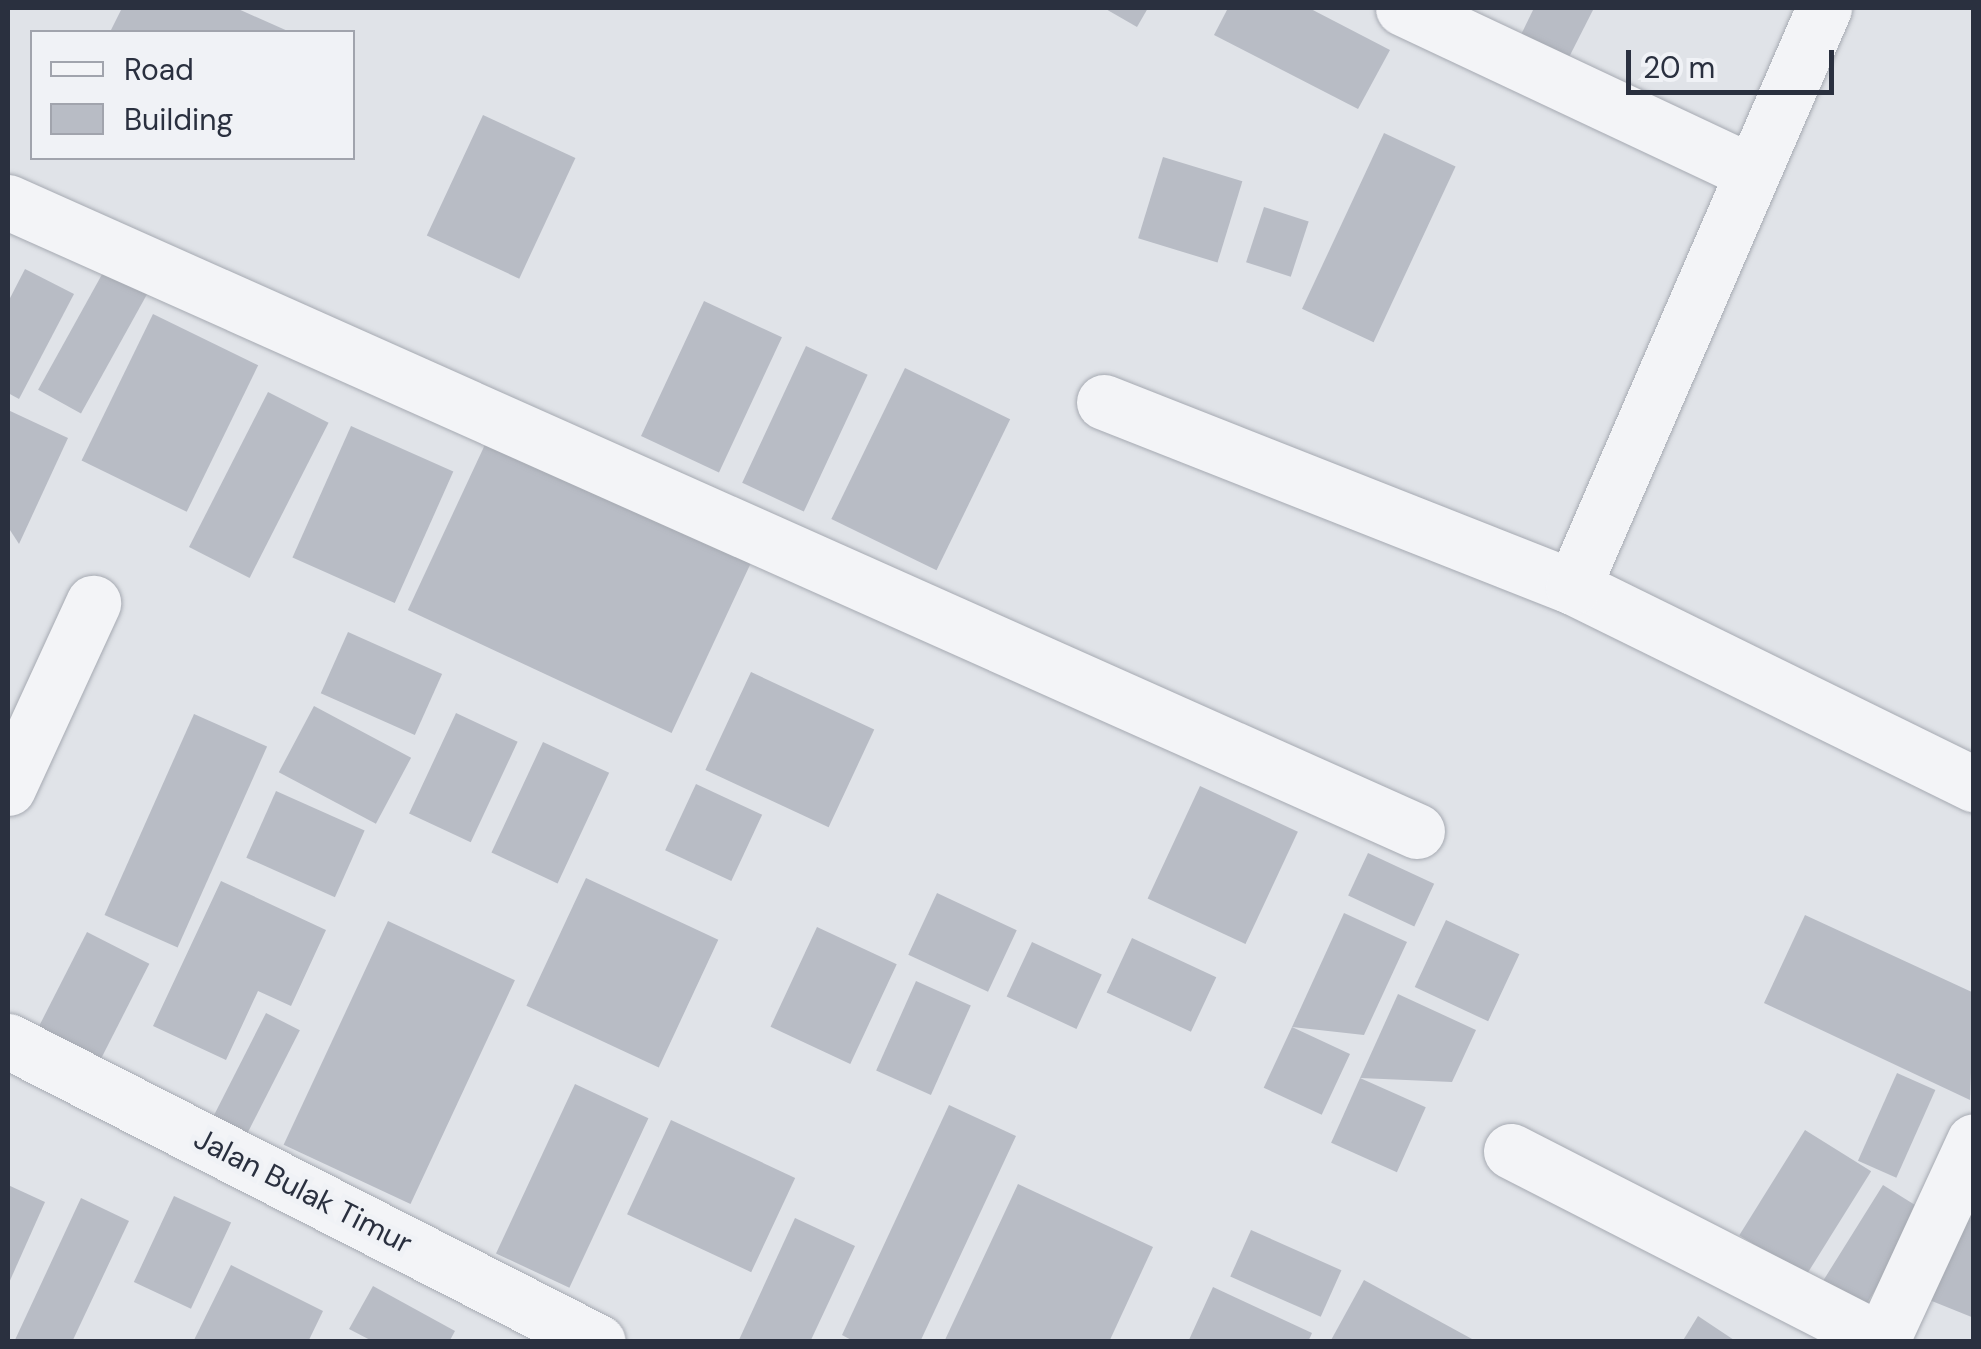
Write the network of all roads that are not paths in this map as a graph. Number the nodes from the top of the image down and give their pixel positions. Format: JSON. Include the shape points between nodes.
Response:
{"nodes":[{"id":1,"x":1402,"y":8,"type":"edge"},
{"id":2,"x":1824,"y":8,"type":"edge"},
{"id":3,"x":1749,"y":171,"type":"junction"},
{"id":4,"x":8,"y":202,"type":"edge"},
{"id":5,"x":1104,"y":402,"type":"dead end"},
{"id":6,"x":1572,"y":587,"type":"junction"},
{"id":7,"x":93,"y":603,"type":"dead end"},
{"id":8,"x":1974,"y":784,"type":"edge"},
{"id":9,"x":8,"y":788,"type":"edge"},
{"id":10,"x":1417,"y":832,"type":"dead end"},
{"id":11,"x":8,"y":1042,"type":"edge"},
{"id":12,"x":1974,"y":1141,"type":"edge"},
{"id":13,"x":1512,"y":1150,"type":"dead end"},
{"id":14,"x":1883,"y":1341,"type":"edge"},
{"id":15,"x":598,"y":1342,"type":"edge"}],
"edges":[{"from":1,"to":3,"type":"street"},
{"from":2,"to":3,"type":"street"},
{"from":3,"to":6,"type":"street"},
{"from":4,"to":10,"type":"street"},
{"from":5,"to":6,"type":"street"},
{"from":6,"to":8,"type":"street"},
{"from":7,"to":9,"type":"street"},
{"from":11,"to":15,"type":"street","name":"Jalan Bulak Timur"},
{"from":12,"to":14,"type":"street"},
{"from":13,"to":14,"type":"street"}]}
